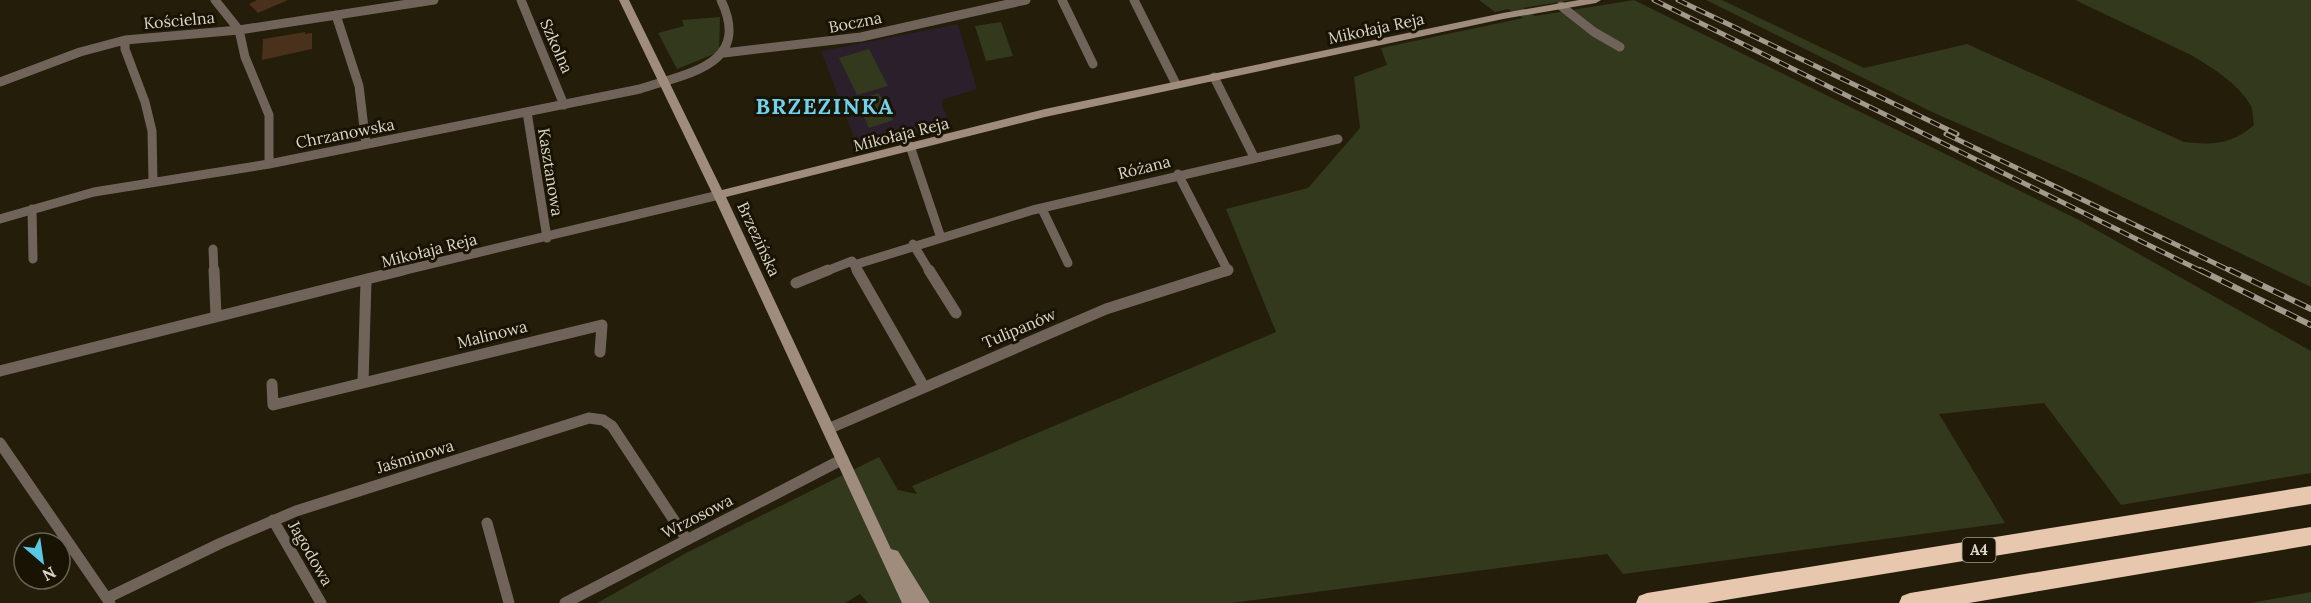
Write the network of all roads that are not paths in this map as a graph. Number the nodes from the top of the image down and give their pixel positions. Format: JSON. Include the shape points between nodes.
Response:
{"nodes":[{"id":1,"x":215,"y":0,"type":"edge"},
{"id":2,"x":433,"y":0,"type":"edge"},
{"id":3,"x":521,"y":0,"type":"edge"},
{"id":4,"x":624,"y":0,"type":"edge"},
{"id":5,"x":721,"y":0,"type":"edge"},
{"id":6,"x":1026,"y":0,"type":"edge"},
{"id":7,"x":1062,"y":0,"type":"edge"},
{"id":8,"x":1134,"y":0,"type":"edge"},
{"id":9,"x":1596,"y":0,"type":"edge"},
{"id":10,"x":1555,"y":7,"type":"junction"},
{"id":11,"x":336,"y":15,"type":"junction"},
{"id":12,"x":239,"y":30,"type":"junction"},
{"id":13,"x":125,"y":40,"type":"junction"},
{"id":14,"x":1620,"y":47,"type":"dead end"},
{"id":15,"x":724,"y":54,"type":"junction"},
{"id":16,"x":1093,"y":64,"type":"dead end"},
{"id":17,"x":1214,"y":77,"type":"junction"},
{"id":18,"x":2,"y":78,"type":"edge"},
{"id":19,"x":663,"y":82,"type":"junction"},
{"id":20,"x":1176,"y":84,"type":"junction"},
{"id":21,"x":564,"y":105,"type":"junction"},
{"id":22,"x":527,"y":112,"type":"junction"},
{"id":23,"x":1338,"y":139,"type":"dead end"},
{"id":24,"x":366,"y":144,"type":"junction"},
{"id":25,"x":910,"y":146,"type":"junction"},
{"id":26,"x":1254,"y":157,"type":"junction"},
{"id":27,"x":269,"y":164,"type":"junction"},
{"id":28,"x":1178,"y":174,"type":"junction"},
{"id":29,"x":153,"y":181,"type":"junction"},
{"id":30,"x":719,"y":195,"type":"junction"},
{"id":31,"x":32,"y":209,"type":"junction"},
{"id":32,"x":1042,"y":209,"type":"junction"},
{"id":33,"x":0,"y":219,"type":"edge"},
{"id":34,"x":940,"y":235,"type":"junction"},
{"id":35,"x":547,"y":238,"type":"junction"},
{"id":36,"x":913,"y":244,"type":"junction"},
{"id":37,"x":213,"y":249,"type":"dead end"},
{"id":38,"x":33,"y":259,"type":"dead end"},
{"id":39,"x":853,"y":263,"type":"junction"},
{"id":40,"x":1068,"y":263,"type":"dead end"},
{"id":41,"x":366,"y":281,"type":"junction"},
{"id":42,"x":796,"y":283,"type":"dead end"},
{"id":43,"x":956,"y":313,"type":"dead end"},
{"id":44,"x":216,"y":315,"type":"junction"},
{"id":45,"x":600,"y":352,"type":"dead end"},
{"id":46,"x":0,"y":371,"type":"edge"},
{"id":47,"x":363,"y":383,"type":"junction"},
{"id":48,"x":272,"y":384,"type":"dead end"},
{"id":49,"x":924,"y":387,"type":"junction"},
{"id":50,"x":828,"y":429,"type":"junction"},
{"id":51,"x":0,"y":443,"type":"edge"},
{"id":52,"x":5,"y":459,"type":"edge"},
{"id":53,"x":843,"y":459,"type":"junction"},
{"id":54,"x":2311,"y":495,"type":"edge"},
{"id":55,"x":273,"y":520,"type":"junction"},
{"id":56,"x":487,"y":523,"type":"dead end"},
{"id":57,"x":2311,"y":536,"type":"edge"},
{"id":58,"x":687,"y":540,"type":"junction"},
{"id":59,"x":893,"y":563,"type":"junction"},
{"id":60,"x":108,"y":600,"type":"edge"},
{"id":61,"x":321,"y":603,"type":"edge"},
{"id":62,"x":509,"y":603,"type":"edge"},
{"id":63,"x":566,"y":603,"type":"edge"},
{"id":64,"x":909,"y":603,"type":"edge"},
{"id":65,"x":923,"y":603,"type":"edge"},
{"id":66,"x":1647,"y":603,"type":"edge"},
{"id":67,"x":1910,"y":603,"type":"edge"}],
"edges":[{"from":1,"to":12,"type":"street"},
{"from":2,"to":11,"type":"street","name":"Kościelna"},
{"from":3,"to":21,"type":"street","name":"Szkolna"},
{"from":4,"to":19,"type":"street","name":"Brzezińska"},
{"from":5,"to":15,"type":"street","via":[[729,22],[729,45]]},
{"from":6,"to":15,"type":"street","name":"Boczna","via":[[861,37]]},
{"from":7,"to":16,"type":"street"},
{"from":8,"to":20,"type":"street"},
{"from":9,"to":10,"type":"street","name":"Mikołaja Reja"},
{"from":10,"to":14,"type":"street"},
{"from":10,"to":17,"type":"street","name":"Mikołaja Reja"},
{"from":11,"to":12,"type":"street","name":"Kościelna"},
{"from":11,"to":24,"type":"street","via":[[359,86]]},
{"from":12,"to":13,"type":"street","name":"Kościelna"},
{"from":12,"to":27,"type":"street","via":[[245,57],[269,115]]},
{"from":13,"to":18,"type":"street","name":"Kościelna"},
{"from":13,"to":29,"type":"street","via":[[153,131]]},
{"from":15,"to":19,"type":"street","name":"Boczna"},
{"from":17,"to":20,"type":"street","name":"Mikołaja Reja"},
{"from":17,"to":26,"type":"street"},
{"from":19,"to":21,"type":"street","name":"Chrzanowska"},
{"from":19,"to":30,"type":"street","name":"Brzezińska"},
{"from":20,"to":25,"type":"street","name":"Mikołaja Reja"},
{"from":21,"to":22,"type":"street","name":"Chrzanowska"},
{"from":22,"to":24,"type":"street","name":"Chrzanowska"},
{"from":22,"to":35,"type":"street","name":"Kasztanowa"},
{"from":23,"to":26,"type":"street","name":"Różana"},
{"from":24,"to":27,"type":"street","name":"Chrzanowska"},
{"from":25,"to":30,"type":"street","name":"Mikołaja Reja"},
{"from":25,"to":34,"type":"street"},
{"from":26,"to":28,"type":"street","name":"Różana"},
{"from":27,"to":29,"type":"street","name":"Chrzanowska"},
{"from":28,"to":32,"type":"street","name":"Różana"},
{"from":28,"to":49,"type":"street","name":"Tulipanów","via":[[1228,272],[1106,309]]},
{"from":29,"to":31,"type":"street","name":"Chrzanowska"},
{"from":30,"to":35,"type":"street","name":"Mikołaja Reja"},
{"from":30,"to":50,"type":"street","name":"Brzezińska"},
{"from":31,"to":33,"type":"street","name":"Chrzanowska"},
{"from":31,"to":38,"type":"street"},
{"from":32,"to":34,"type":"street","name":"Różana"},
{"from":32,"to":40,"type":"street"},
{"from":34,"to":36,"type":"street","name":"Różana"},
{"from":35,"to":41,"type":"street","name":"Mikołaja Reja"},
{"from":36,"to":39,"type":"street","name":"Różana"},
{"from":36,"to":43,"type":"street"},
{"from":37,"to":44,"type":"street"},
{"from":39,"to":42,"type":"street","name":"Różana"},
{"from":39,"to":49,"type":"street"},
{"from":41,"to":44,"type":"street","name":"Mikołaja Reja"},
{"from":41,"to":47,"type":"street"},
{"from":44,"to":46,"type":"street","name":"Mikołaja Reja"},
{"from":45,"to":47,"type":"street","name":"Malinowa","via":[[602,325]]},
{"from":47,"to":48,"type":"street","name":"Malinowa","via":[[273,405]]},
{"from":49,"to":50,"type":"street","name":"Tulipanów"},
{"from":50,"to":53,"type":"street","name":"Brzezińska"},
{"from":51,"to":52,"type":"street"},
{"from":52,"to":60,"type":"street"},
{"from":53,"to":58,"type":"street","name":"Wrzosowa"},
{"from":53,"to":59,"type":"street","name":"Brzezińska"},
{"from":54,"to":66,"type":"highway","number":"A4"},
{"from":55,"to":58,"type":"street","name":"Jaśminowa","via":[[589,418],[612,426]]},
{"from":55,"to":60,"type":"street","name":"Jaśminowa"},
{"from":55,"to":61,"type":"street","name":"Jagodowa"},
{"from":56,"to":62,"type":"street"},
{"from":57,"to":67,"type":"highway"},
{"from":58,"to":63,"type":"street","name":"Wrzosowa"},
{"from":59,"to":64,"type":"street","name":"Brzezińska"},
{"from":59,"to":65,"type":"street","name":"Brzezińska"}]}
